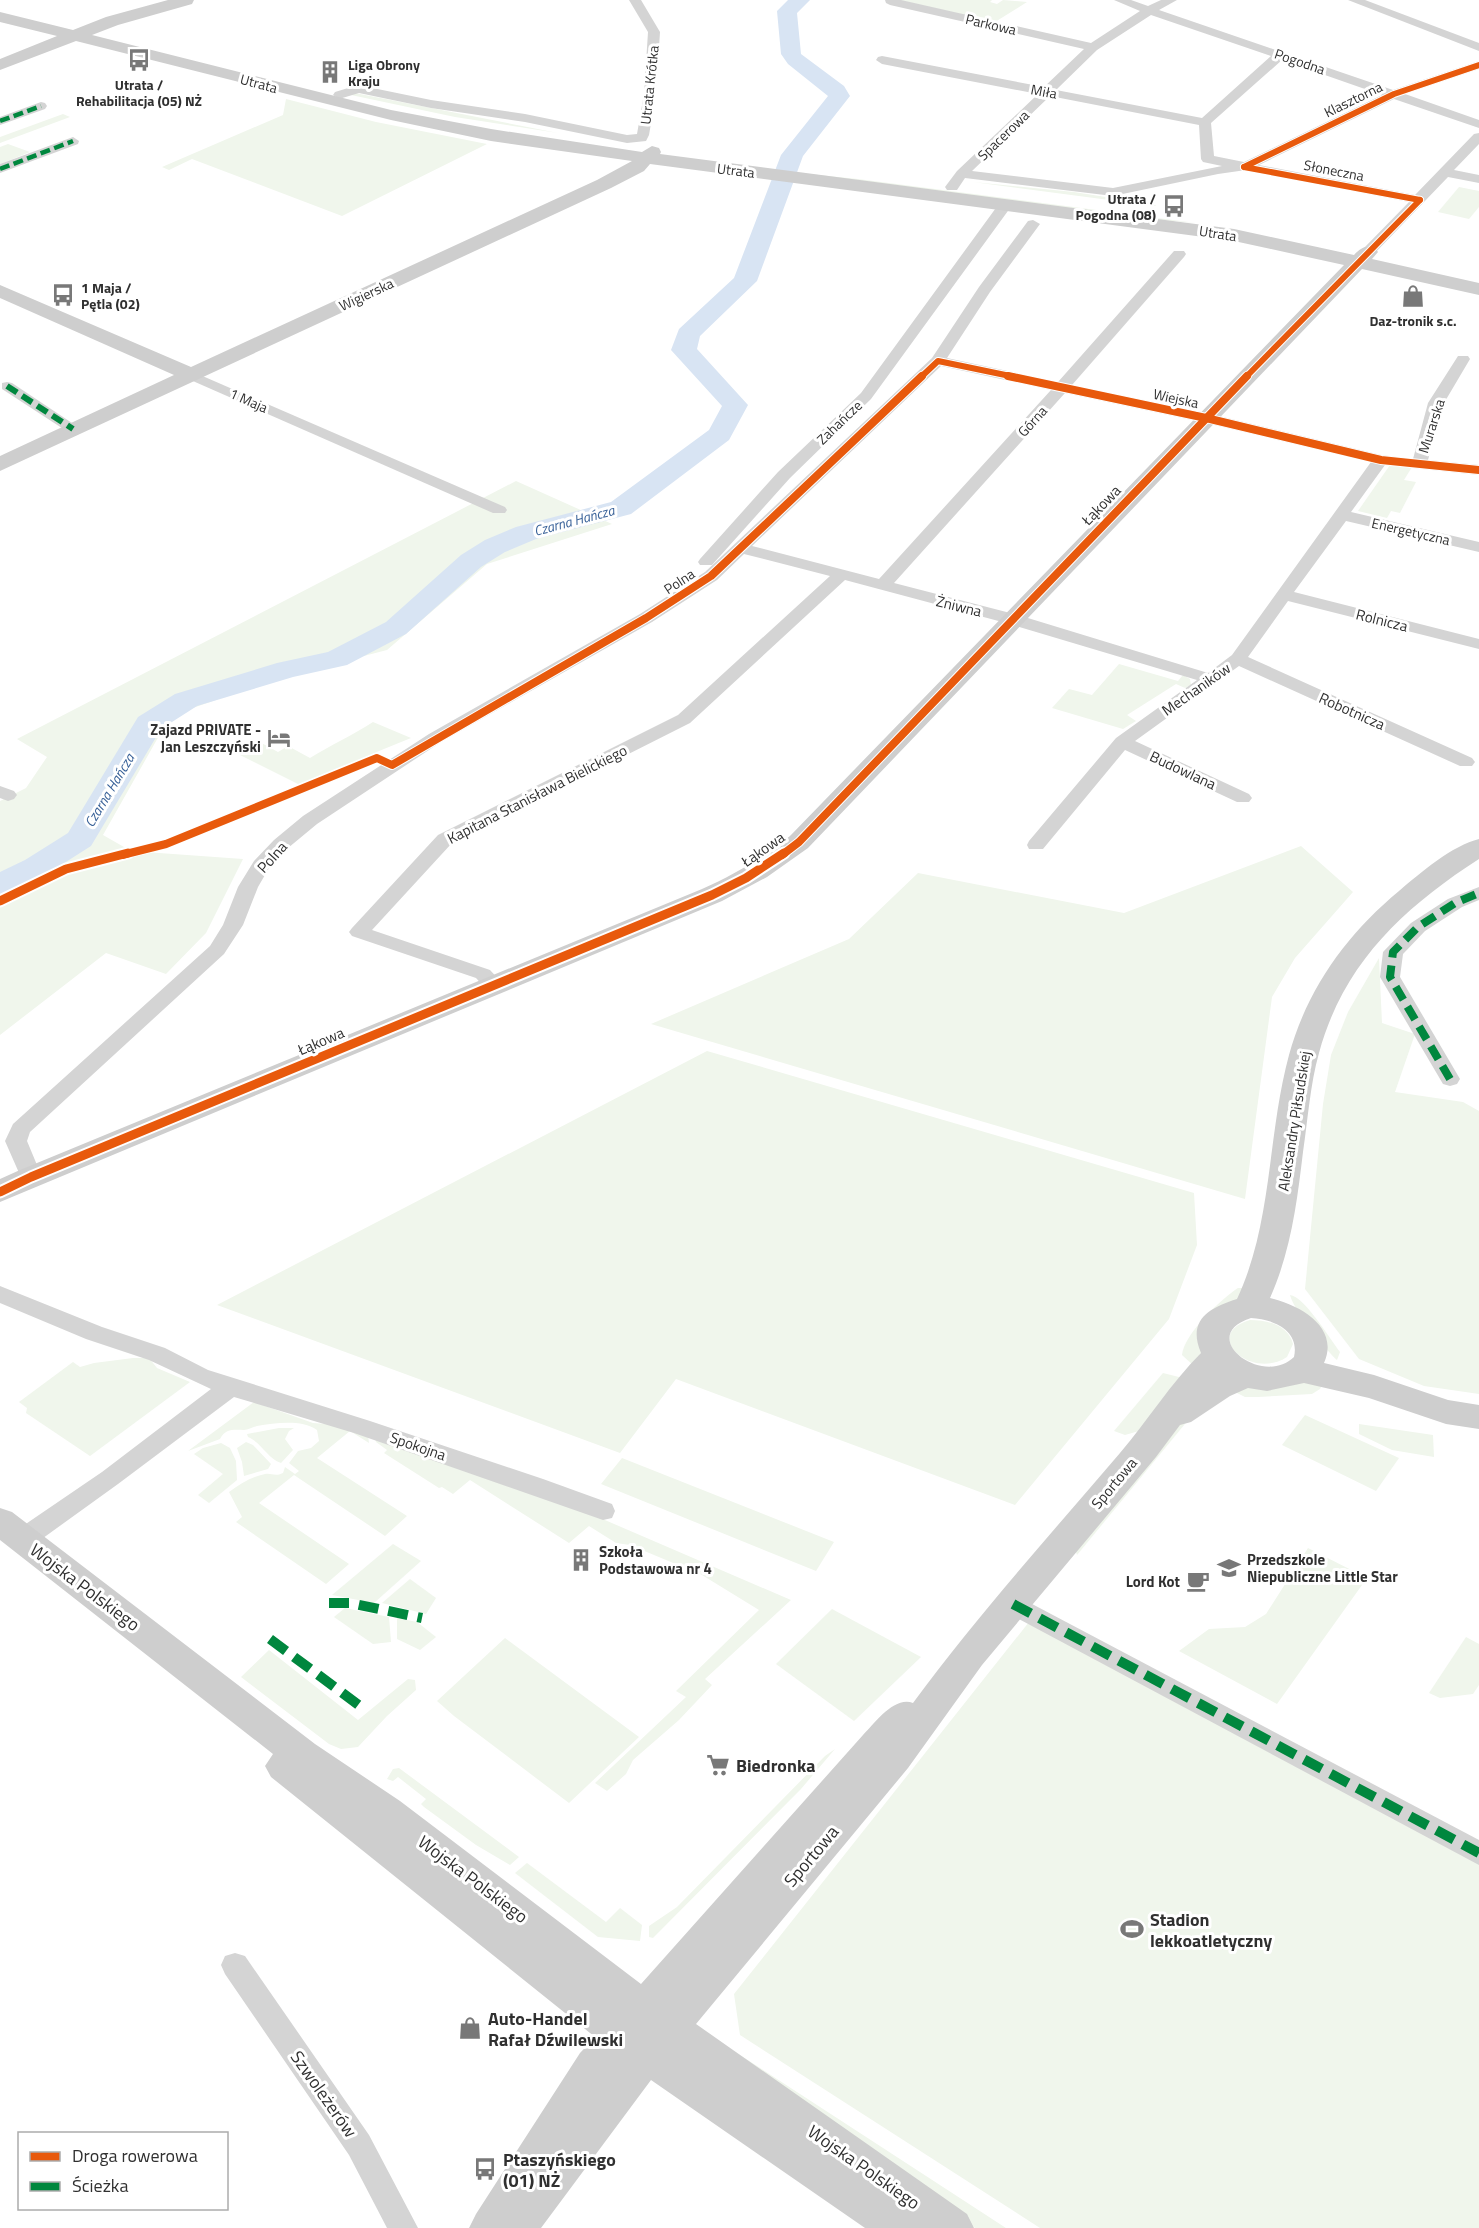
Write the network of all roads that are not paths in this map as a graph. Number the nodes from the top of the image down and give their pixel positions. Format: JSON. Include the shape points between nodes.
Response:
{"nodes":[{"id":1,"x":186,"y":0,"type":"edge"},
{"id":2,"x":635,"y":0,"type":"edge"},
{"id":3,"x":1120,"y":0,"type":"edge"},
{"id":4,"x":1171,"y":0,"type":"edge"},
{"id":5,"x":1354,"y":0,"type":"edge"},
{"id":6,"x":890,"y":1,"type":"edge"},
{"id":7,"x":1151,"y":9,"type":"junction"},
{"id":8,"x":0,"y":10,"type":"edge"},
{"id":9,"x":0,"y":16,"type":"edge"},
{"id":10,"x":82,"y":33,"type":"junction"},
{"id":11,"x":1093,"y":47,"type":"junction"},
{"id":12,"x":1479,"y":47,"type":"edge"},
{"id":13,"x":1280,"y":55,"type":"junction"},
{"id":14,"x":882,"y":60,"type":"dead end"},
{"id":15,"x":0,"y":64,"type":"edge"},
{"id":16,"x":1479,"y":65,"type":"edge"},
{"id":17,"x":1048,"y":92,"type":"junction"},
{"id":18,"x":1394,"y":94,"type":"junction"},
{"id":19,"x":41,"y":106,"type":"dead end"},
{"id":20,"x":0,"y":121,"type":"edge"},
{"id":21,"x":1205,"y":122,"type":"junction"},
{"id":22,"x":1479,"y":124,"type":"edge"},
{"id":23,"x":1479,"y":137,"type":"edge"},
{"id":24,"x":73,"y":141,"type":"dead end"},
{"id":25,"x":647,"y":149,"type":"junction"},
{"id":26,"x":1244,"y":167,"type":"junction"},
{"id":27,"x":0,"y":169,"type":"edge"},
{"id":28,"x":1445,"y":172,"type":"junction"},
{"id":29,"x":798,"y":173,"type":"junction"},
{"id":30,"x":1479,"y":179,"type":"edge"},
{"id":31,"x":957,"y":181,"type":"junction"},
{"id":32,"x":1420,"y":200,"type":"junction"},
{"id":33,"x":1006,"y":204,"type":"junction"},
{"id":34,"x":1033,"y":224,"type":"dead end"},
{"id":35,"x":1179,"y":254,"type":"dead end"},
{"id":36,"x":1363,"y":257,"type":"junction"},
{"id":37,"x":1479,"y":278,"type":"edge"},
{"id":38,"x":1479,"y":289,"type":"edge"},
{"id":39,"x":0,"y":291,"type":"edge"},
{"id":40,"x":1463,"y":359,"type":"dead end"},
{"id":41,"x":938,"y":361,"type":"junction"},
{"id":42,"x":191,"y":375,"type":"junction"},
{"id":43,"x":7,"y":386,"type":"dead end"},
{"id":44,"x":1062,"y":387,"type":"junction"},
{"id":45,"x":1206,"y":418,"type":"junction"},
{"id":46,"x":74,"y":429,"type":"junction"},
{"id":47,"x":1382,"y":460,"type":"junction"},
{"id":48,"x":1419,"y":462,"type":"junction"},
{"id":49,"x":0,"y":464,"type":"edge"},
{"id":50,"x":1479,"y":470,"type":"edge"},
{"id":51,"x":499,"y":510,"type":"dead end"},
{"id":52,"x":1342,"y":515,"type":"junction"},
{"id":53,"x":1479,"y":547,"type":"edge"},
{"id":54,"x":740,"y":548,"type":"junction"},
{"id":55,"x":840,"y":576,"type":"junction"},
{"id":56,"x":882,"y":586,"type":"junction"},
{"id":57,"x":1285,"y":595,"type":"junction"},
{"id":58,"x":646,"y":618,"type":"junction"},
{"id":59,"x":1012,"y":619,"type":"junction"},
{"id":60,"x":1479,"y":644,"type":"edge"},
{"id":61,"x":1238,"y":659,"type":"junction"},
{"id":62,"x":1211,"y":679,"type":"junction"},
{"id":63,"x":1122,"y":742,"type":"junction"},
{"id":64,"x":1466,"y":762,"type":"dead end"},
{"id":65,"x":1243,"y":798,"type":"dead end"},
{"id":66,"x":1036,"y":845,"type":"dead end"},
{"id":67,"x":1479,"y":847,"type":"edge"},
{"id":68,"x":1479,"y":893,"type":"edge"},
{"id":69,"x":494,"y":985,"type":"junction"},
{"id":70,"x":1450,"y":1079,"type":"dead end"},
{"id":71,"x":31,"y":1177,"type":"junction"},
{"id":72,"x":0,"y":1192,"type":"edge"},
{"id":73,"x":1274,"y":1250,"type":"junction"},
{"id":74,"x":0,"y":1294,"type":"edge"},
{"id":75,"x":1250,"y":1307,"type":"junction"},
{"id":76,"x":1286,"y":1314,"type":"junction"},
{"id":77,"x":1217,"y":1356,"type":"junction"},
{"id":78,"x":1306,"y":1359,"type":"junction"},
{"id":79,"x":1245,"y":1375,"type":"junction"},
{"id":80,"x":230,"y":1387,"type":"junction"},
{"id":81,"x":1182,"y":1406,"type":"junction"},
{"id":82,"x":1479,"y":1417,"type":"edge"},
{"id":83,"x":603,"y":1511,"type":"dead end"},
{"id":84,"x":8,"y":1535,"type":"edge"},
{"id":85,"x":1013,"y":1604,"type":"junction"},
{"id":86,"x":1479,"y":1853,"type":"edge"},
{"id":87,"x":235,"y":1965,"type":"dead end"},
{"id":88,"x":645,"y":2031,"type":"junction"},
{"id":89,"x":403,"y":2228,"type":"edge"},
{"id":90,"x":491,"y":2228,"type":"edge"},
{"id":91,"x":515,"y":2228,"type":"edge"},
{"id":92,"x":901,"y":2228,"type":"edge"},
{"id":93,"x":952,"y":2228,"type":"edge"}],
"edges":[{"from":1,"to":10,"type":"street"},
{"from":2,"to":25,"type":"street","name":"Utrata Krótka","via":[[654,32],[644,135]]},
{"from":3,"to":7,"type":"street","name":"Pogodna"},
{"from":4,"to":7,"type":"street","name":"Spacerowa"},
{"from":5,"to":12,"type":"street"},
{"from":6,"to":11,"type":"street","name":"Parkowa"},
{"from":7,"to":11,"type":"street","name":"Spacerowa"},
{"from":7,"to":13,"type":"street","name":"Pogodna"},
{"from":8,"to":10,"type":"street","name":"Utrata"},
{"from":9,"to":10,"type":"street","name":"Utrata"},
{"from":10,"to":15,"type":"street"},
{"from":10,"to":25,"type":"street","name":"Utrata","via":[[449,118],[572,132]]},
{"from":10,"to":25,"type":"street","name":"Utrata","via":[[390,115],[491,135]]},
{"from":11,"to":17,"type":"street","name":"Spacerowa"},
{"from":13,"to":18,"type":"street","name":"Pogodna"},
{"from":13,"to":21,"type":"street"},
{"from":14,"to":17,"type":"street","name":"Miła"},
{"from":16,"to":18,"type":"street","name":"Klasztorna"},
{"from":17,"to":21,"type":"street","name":"Miła"},
{"from":17,"to":31,"type":"street","name":"Spacerowa"},
{"from":18,"to":22,"type":"street","name":"Pogodna"},
{"from":18,"to":26,"type":"street","name":"Klasztorna"},
{"from":19,"to":20,"type":"street"},
{"from":21,"to":26,"type":"street","name":"Słoneczna","via":[[1208,159]]},
{"from":23,"to":28,"type":"street"},
{"from":24,"to":27,"type":"street"},
{"from":25,"to":29,"type":"street","name":"Utrata"},
{"from":25,"to":42,"type":"street","name":"Wigierska","via":[[637,167],[604,184]]},
{"from":26,"to":31,"type":"street","name":"Klasztorna","via":[[1113,192]]},
{"from":26,"to":32,"type":"street","name":"Słoneczna"},
{"from":28,"to":30,"type":"street"},
{"from":28,"to":32,"type":"street"},
{"from":29,"to":31,"type":"street","name":"Utrata"},
{"from":29,"to":33,"type":"street","name":"Utrata"},
{"from":31,"to":36,"type":"street","name":"Utrata","via":[[1229,225]]},
{"from":32,"to":36,"type":"street"},
{"from":33,"to":36,"type":"street","name":"Utrata"},
{"from":33,"to":58,"type":"street","name":"Zahańcze","via":[[866,396],[784,475],[701,567]]},
{"from":34,"to":41,"type":"street","name":"Polna"},
{"from":35,"to":44,"type":"street","name":"Górna"},
{"from":36,"to":37,"type":"street","name":"Utrata"},
{"from":36,"to":38,"type":"street","name":"Utrata"},
{"from":36,"to":45,"type":"street","name":"Łąkowa"},
{"from":39,"to":42,"type":"street","name":"1 Maja"},
{"from":40,"to":48,"type":"street","name":"Murarska","via":[[1436,403]]},
{"from":41,"to":44,"type":"street","name":"Wiejska"},
{"from":41,"to":54,"type":"street","name":"Polna"},
{"from":42,"to":46,"type":"street","name":"Wigierska"},
{"from":42,"to":51,"type":"street","name":"1 Maja"},
{"from":43,"to":46,"type":"street"},
{"from":44,"to":45,"type":"street","name":"Wiejska"},
{"from":44,"to":56,"type":"street","name":"Górna"},
{"from":45,"to":47,"type":"street","name":"Wiejska"},
{"from":45,"to":59,"type":"street","name":"Łąkowa"},
{"from":46,"to":49,"type":"street","name":"Wigierska"},
{"from":47,"to":48,"type":"street","name":"Wiejska"},
{"from":47,"to":52,"type":"street","name":"Mechaników"},
{"from":48,"to":50,"type":"street","name":"Wiejska"},
{"from":52,"to":53,"type":"street","name":"Energetyczna"},
{"from":52,"to":57,"type":"street","name":"Mechaników"},
{"from":54,"to":55,"type":"street","name":"Żniwna"},
{"from":54,"to":58,"type":"street","name":"Polna","via":[[703,582]]},
{"from":55,"to":56,"type":"street","name":"Żniwna"},
{"from":55,"to":69,"type":"street","name":"Kapitana Stanisława Bielickiego","via":[[684,719],[445,839],[359,932],[483,974]]},
{"from":56,"to":59,"type":"street","name":"Żniwna"},
{"from":57,"to":60,"type":"street","name":"Rolnicza"},
{"from":57,"to":61,"type":"street","name":"Mechaników"},
{"from":58,"to":71,"type":"street","name":"Polna","via":[[392,765],[281,844],[257,873],[217,950],[20,1129],[16,1142]]},
{"from":59,"to":62,"type":"street","name":"Żniwna"},
{"from":59,"to":69,"type":"street","name":"Łąkowa","via":[[782,856],[712,895]]},
{"from":61,"to":62,"type":"street","name":"Mechaników"},
{"from":61,"to":64,"type":"street","name":"Robotnicza"},
{"from":62,"to":63,"type":"street","name":"Mechaników"},
{"from":63,"to":65,"type":"street","name":"Budowlana"},
{"from":63,"to":66,"type":"street","name":"Mechaników"},
{"from":67,"to":73,"type":"street","name":"Aleksandry Piłsudskiej","via":[[1418,887],[1381,921],[1340,971],[1321,1007],[1304,1053]]},
{"from":68,"to":70,"type":"street","via":[[1418,927],[1393,952],[1390,977]]},
{"from":69,"to":71,"type":"street","name":"Łąkowa"},
{"from":71,"to":72,"type":"street","name":"Łąkowa"},
{"from":73,"to":75,"type":"street","name":"Aleksandry Piłsudskiej"},
{"from":73,"to":76,"type":"street","name":"Aleksandry Piłsudskiej","via":[[1277,1285]]},
{"from":74,"to":80,"type":"street","name":"Spokojna","via":[[157,1354]]},
{"from":75,"to":76,"type":"street"},
{"from":75,"to":77,"type":"street","via":[[1226,1314],[1215,1324],[1211,1336]]},
{"from":76,"to":78,"type":"street","via":[[1305,1330]]},
{"from":77,"to":79,"type":"street"},
{"from":77,"to":81,"type":"street","name":"Sportowa"},
{"from":78,"to":79,"type":"street","via":[[1279,1378]]},
{"from":78,"to":82,"type":"street","via":[[1446,1412]]},
{"from":79,"to":81,"type":"street","name":"Sportowa"},
{"from":80,"to":83,"type":"street","name":"Spokojna","via":[[362,1427]]},
{"from":80,"to":84,"type":"street","via":[[110,1478]]},
{"from":81,"to":85,"type":"street","name":"Sportowa"},
{"from":84,"to":88,"type":"street","name":"Wojska Polskiego","via":[[302,1755],[386,1812]]},
{"from":85,"to":86,"type":"street"},
{"from":85,"to":88,"type":"street","name":"Sportowa","via":[[969,1655],[876,1746]]},
{"from":87,"to":89,"type":"street","name":"Szwoleżerów","via":[[359,2145]]},
{"from":88,"to":90,"type":"street","via":[[595,2066]]},
{"from":88,"to":91,"type":"street"},
{"from":88,"to":92,"type":"street","name":"Wojska Polskiego"},
{"from":88,"to":93,"type":"street","name":"Wojska Polskiego"}]}
